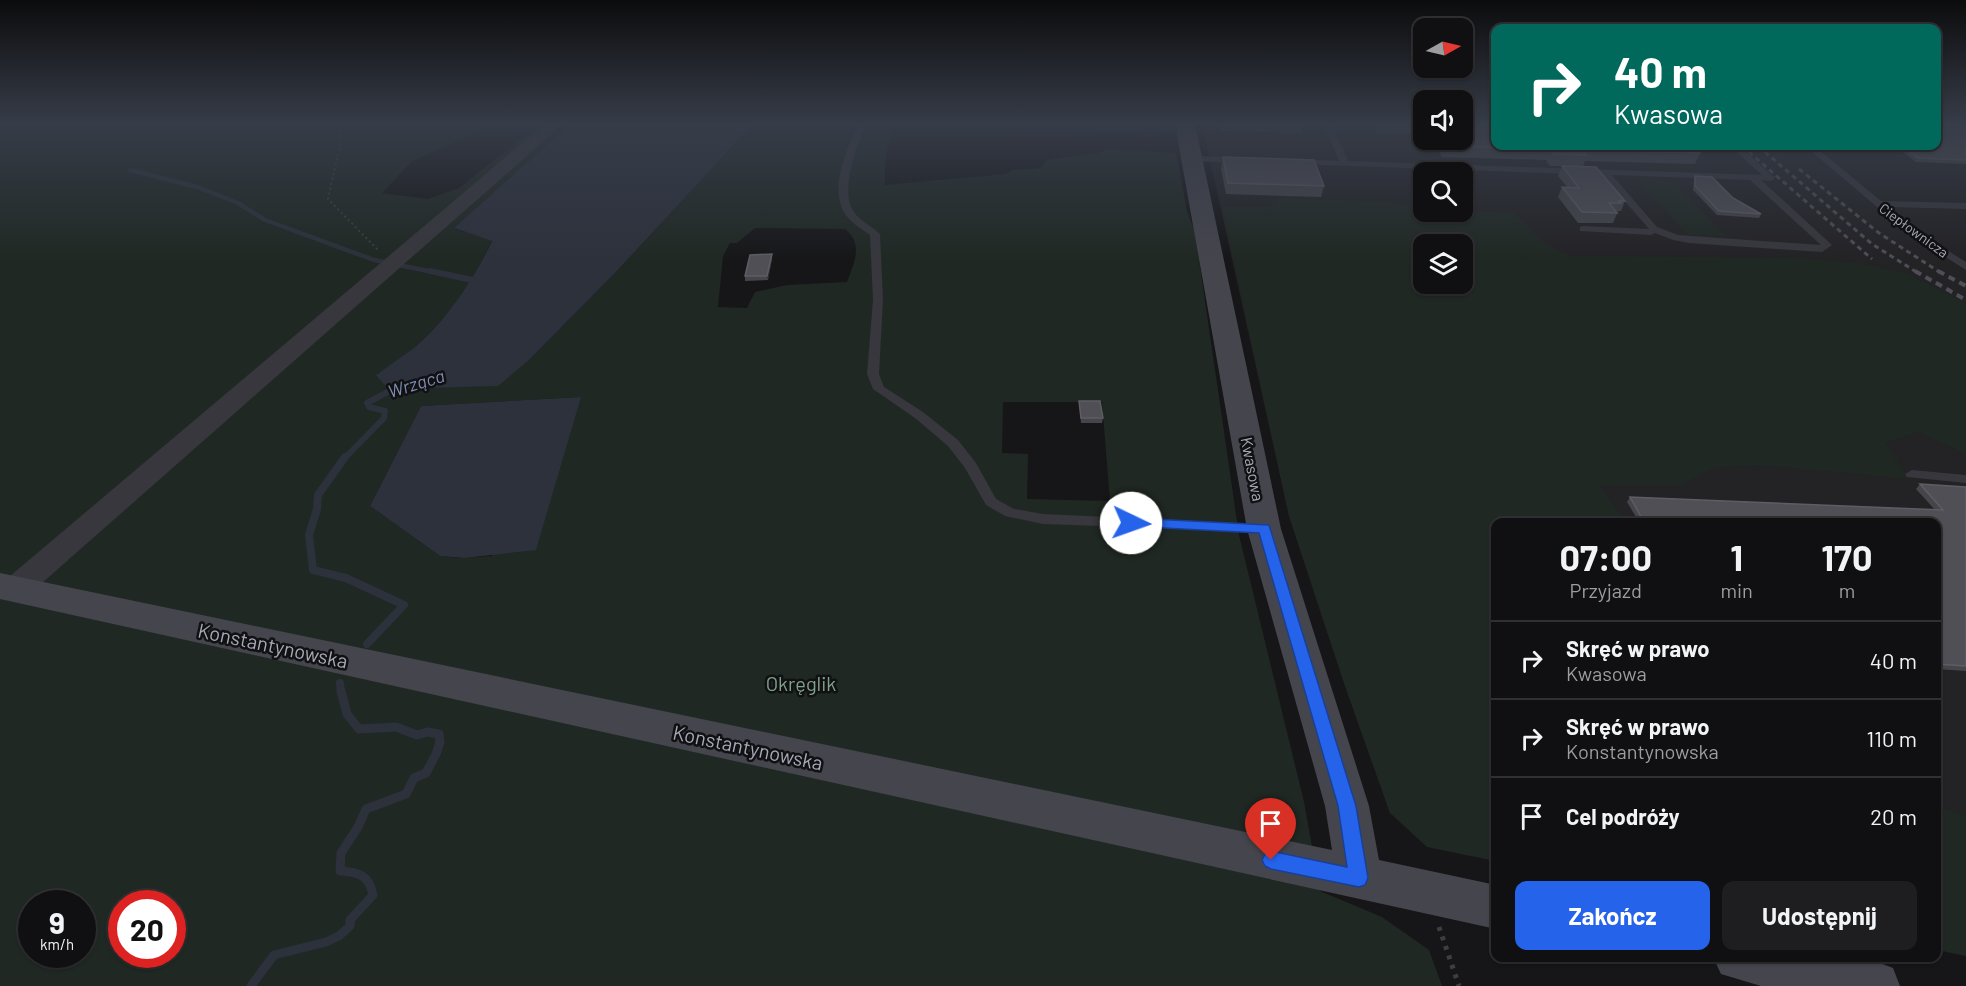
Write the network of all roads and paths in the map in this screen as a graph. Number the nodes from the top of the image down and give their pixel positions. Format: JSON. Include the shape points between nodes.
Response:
{"nodes":[{"id":1,"x":335,"y":170,"type":"edge"},
{"id":2,"x":502,"y":170,"type":"edge"},
{"id":3,"x":848,"y":170,"type":"edge"},
{"id":4,"x":1193,"y":170,"type":"edge"},
{"id":5,"x":1514,"y":170,"type":"edge"},
{"id":6,"x":1610,"y":170,"type":"edge"},
{"id":7,"x":1762,"y":170,"type":"edge"},
{"id":8,"x":1838,"y":170,"type":"edge"},
{"id":9,"x":1605,"y":173,"type":"junction"},
{"id":10,"x":1626,"y":174,"type":"junction"},
{"id":11,"x":1753,"y":178,"type":"junction"},
{"id":12,"x":1878,"y":204,"type":"junction"},
{"id":13,"x":1966,"y":206,"type":"edge"},
{"id":14,"x":1583,"y":229,"type":"dead end"},
{"id":15,"x":1654,"y":229,"type":"junction"},
{"id":16,"x":394,"y":263,"type":"junction"},
{"id":17,"x":1966,"y":267,"type":"edge"},
{"id":18,"x":1912,"y":474,"type":"dead end"},
{"id":19,"x":1966,"y":479,"type":"edge"},
{"id":20,"x":1264,"y":529,"type":"junction"},
{"id":21,"x":7,"y":588,"type":"edge"},
{"id":22,"x":1359,"y":878,"type":"junction"},
{"id":23,"x":1426,"y":893,"type":"junction"},
{"id":24,"x":1491,"y":906,"type":"edge"},
{"id":25,"x":1753,"y":962,"type":"edge"},
{"id":26,"x":1797,"y":977,"type":"edge"},
{"id":27,"x":1460,"y":986,"type":"edge"},
{"id":28,"x":1875,"y":986,"type":"edge"}],
"edges":[{"from":1,"to":16,"type":"path","via":[[328,200]]},
{"from":2,"to":16,"type":"street"},
{"from":3,"to":20,"type":"lane","via":[[843,195],[850,215],[875,234],[878,300],[873,374],[879,389],[953,443],[991,502],[1010,513],[1042,519]]},
{"from":4,"to":20,"type":"main road","name":"Kwasowa"},
{"from":5,"to":9,"type":"lane"},
{"from":6,"to":10,"type":"lane"},
{"from":7,"to":11,"type":"lane","via":[[1771,178]]},
{"from":8,"to":12,"type":"lane","name":"Ciepłownicza"},
{"from":9,"to":10,"type":"lane"},
{"from":9,"to":15,"type":"lane"},
{"from":10,"to":11,"type":"lane"},
{"from":11,"to":15,"type":"lane","via":[[1827,245],[1822,249],[1689,240]]},
{"from":12,"to":13,"type":"lane"},
{"from":12,"to":17,"type":"lane","name":"Ciepłownicza"},
{"from":14,"to":15,"type":"lane"},
{"from":16,"to":21,"type":"street"},
{"from":18,"to":19,"type":"lane"},
{"from":20,"to":22,"type":"main road","name":"Kwasowa","via":[[1347,806]]},
{"from":21,"to":22,"type":"main road","name":"Konstantynowska"},
{"from":22,"to":23,"type":"main road","name":"Konstantynowska"},
{"from":23,"to":24,"type":"main road","name":"Konstantynowska"},
{"from":23,"to":27,"type":"path"},
{"from":25,"to":26,"type":"main road"},
{"from":26,"to":28,"type":"main road"}]}
